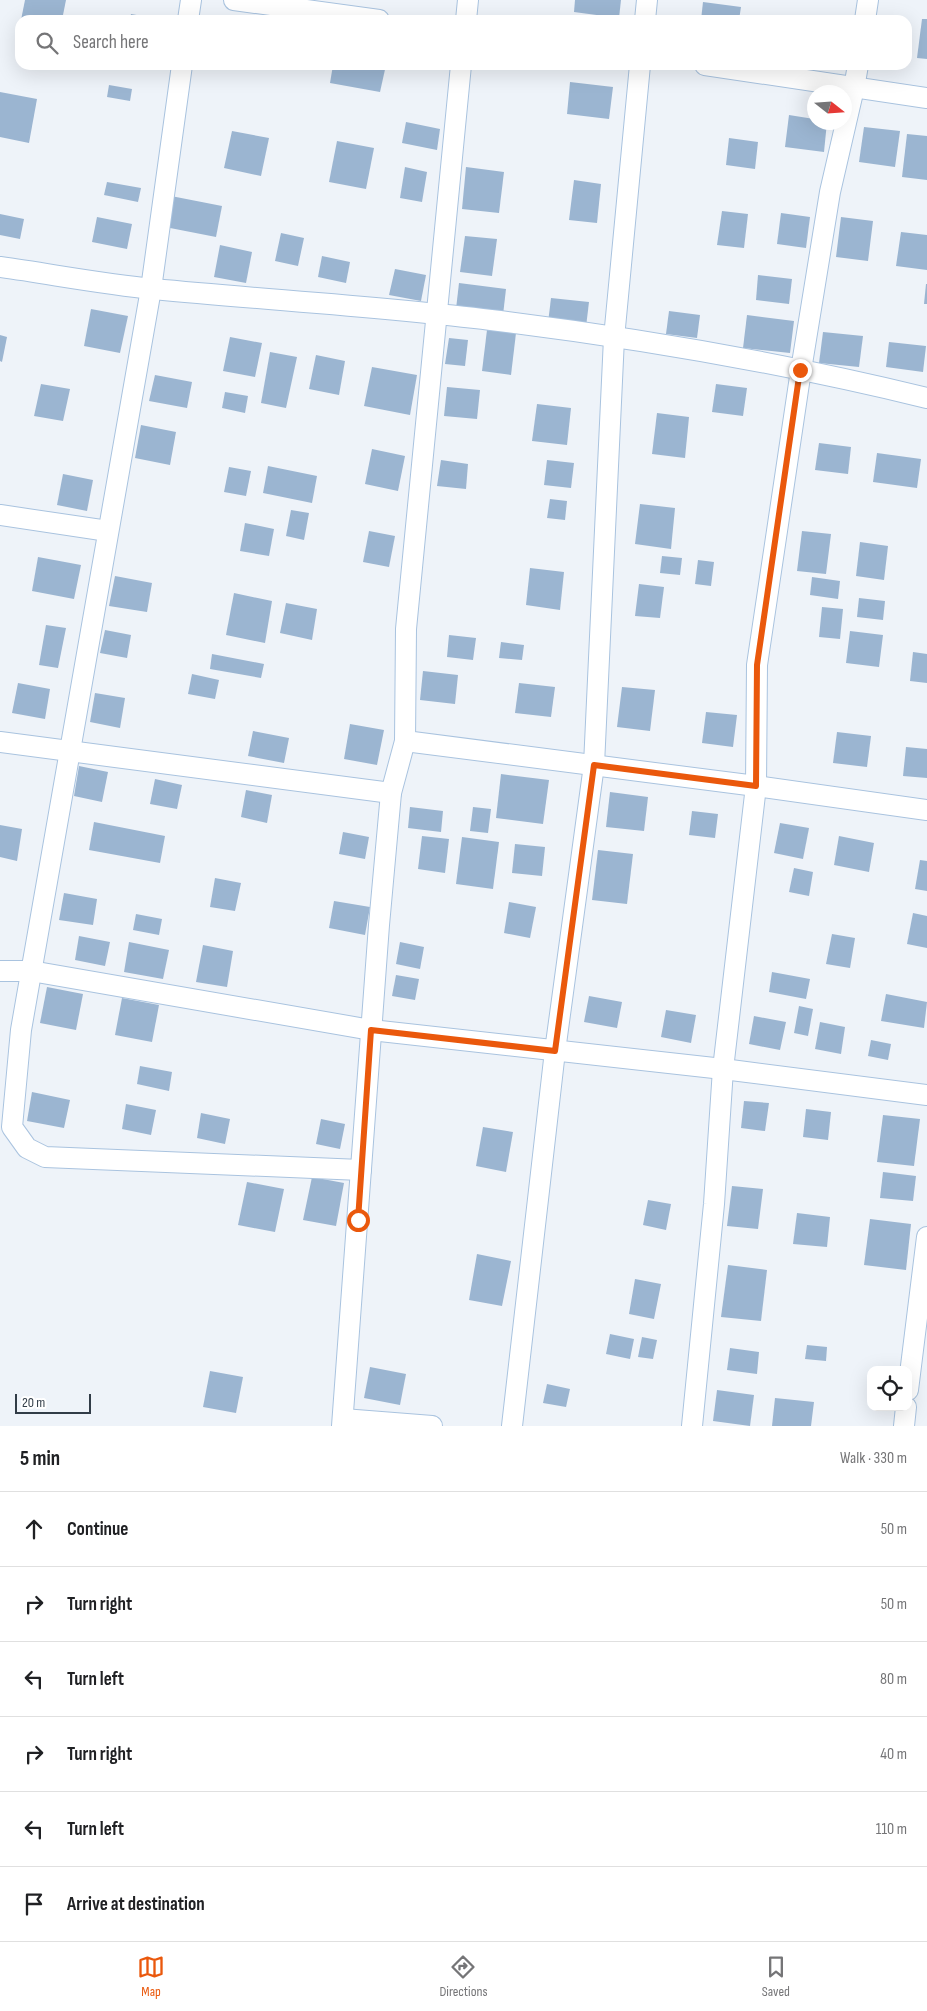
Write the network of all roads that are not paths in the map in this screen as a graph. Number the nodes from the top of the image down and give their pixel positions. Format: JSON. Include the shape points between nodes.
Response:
{"nodes":[{"id":1,"x":191,"y":0,"type":"edge"},
{"id":2,"x":234,"y":0,"type":"edge"},
{"id":3,"x":468,"y":0,"type":"edge"},
{"id":4,"x":647,"y":0,"type":"edge"},
{"id":5,"x":868,"y":0,"type":"edge"},
{"id":6,"x":189,"y":15,"type":"edge"},
{"id":7,"x":344,"y":15,"type":"edge"},
{"id":8,"x":466,"y":15,"type":"edge"},
{"id":9,"x":646,"y":15,"type":"edge"},
{"id":10,"x":866,"y":15,"type":"edge"},
{"id":11,"x":181,"y":70,"type":"edge"},
{"id":12,"x":462,"y":70,"type":"edge"},
{"id":13,"x":640,"y":70,"type":"edge"},
{"id":14,"x":737,"y":70,"type":"edge"},
{"id":15,"x":857,"y":70,"type":"edge"},
{"id":16,"x":854,"y":88,"type":"junction"},
{"id":17,"x":927,"y":98,"type":"edge"},
{"id":18,"x":0,"y":266,"type":"edge"},
{"id":19,"x":151,"y":289,"type":"junction"},
{"id":20,"x":438,"y":315,"type":"junction"},
{"id":21,"x":614,"y":338,"type":"junction"},
{"id":22,"x":800,"y":370,"type":"junction"},
{"id":23,"x":927,"y":398,"type":"edge"},
{"id":24,"x":0,"y":515,"type":"edge"},
{"id":25,"x":108,"y":531,"type":"junction"},
{"id":26,"x":405,"y":741,"type":"junction"},
{"id":27,"x":0,"y":742,"type":"edge"},
{"id":28,"x":70,"y":750,"type":"junction"},
{"id":29,"x":594,"y":765,"type":"junction"},
{"id":30,"x":756,"y":786,"type":"junction"},
{"id":31,"x":391,"y":793,"type":"junction"},
{"id":32,"x":927,"y":810,"type":"edge"},
{"id":33,"x":0,"y":971,"type":"edge"},
{"id":34,"x":31,"y":971,"type":"junction"},
{"id":35,"x":371,"y":1030,"type":"junction"},
{"id":36,"x":555,"y":1051,"type":"junction"},
{"id":37,"x":723,"y":1069,"type":"junction"},
{"id":38,"x":927,"y":1095,"type":"edge"},
{"id":39,"x":361,"y":1170,"type":"junction"},
{"id":40,"x":927,"y":1237,"type":"edge"},
{"id":41,"x":911,"y":1366,"type":"edge"},
{"id":42,"x":906,"y":1411,"type":"edge"},
{"id":43,"x":343,"y":1422,"type":"edge"},
{"id":44,"x":432,"y":1426,"type":"edge"},
{"id":45,"x":512,"y":1426,"type":"edge"},
{"id":46,"x":692,"y":1426,"type":"edge"},
{"id":47,"x":904,"y":1426,"type":"edge"}],
"edges":[{"from":1,"to":6,"type":"street"},
{"from":2,"to":7,"type":"street"},
{"from":3,"to":8,"type":"street"},
{"from":4,"to":9,"type":"street"},
{"from":5,"to":10,"type":"street"},
{"from":11,"to":19,"type":"street"},
{"from":12,"to":20,"type":"street"},
{"from":13,"to":21,"type":"street"},
{"from":14,"to":16,"type":"street"},
{"from":15,"to":16,"type":"street"},
{"from":16,"to":17,"type":"street"},
{"from":16,"to":22,"type":"street","via":[[830,192]]},
{"from":18,"to":19,"type":"street"},
{"from":19,"to":20,"type":"street"},
{"from":19,"to":25,"type":"street"},
{"from":20,"to":21,"type":"street"},
{"from":20,"to":26,"type":"street","via":[[406,629]]},
{"from":21,"to":22,"type":"street"},
{"from":21,"to":29,"type":"street"},
{"from":22,"to":23,"type":"street"},
{"from":22,"to":30,"type":"street","via":[[757,665]]},
{"from":24,"to":25,"type":"street"},
{"from":25,"to":28,"type":"street"},
{"from":26,"to":29,"type":"street"},
{"from":26,"to":31,"type":"street"},
{"from":27,"to":28,"type":"street"},
{"from":28,"to":31,"type":"street"},
{"from":28,"to":34,"type":"street"},
{"from":29,"to":30,"type":"street"},
{"from":29,"to":36,"type":"street"},
{"from":30,"to":32,"type":"street"},
{"from":30,"to":37,"type":"street"},
{"from":31,"to":35,"type":"street"},
{"from":33,"to":34,"type":"street"},
{"from":34,"to":35,"type":"street"},
{"from":34,"to":39,"type":"street","via":[[21,1030],[12,1127],[27,1148],[45,1157]]},
{"from":35,"to":36,"type":"street"},
{"from":35,"to":39,"type":"street"},
{"from":36,"to":37,"type":"street"},
{"from":36,"to":45,"type":"street"},
{"from":37,"to":38,"type":"street"},
{"from":37,"to":46,"type":"street","via":[[714,1204]]},
{"from":39,"to":43,"type":"street"},
{"from":40,"to":41,"type":"street"},
{"from":42,"to":47,"type":"street"},
{"from":43,"to":44,"type":"street"}]}
